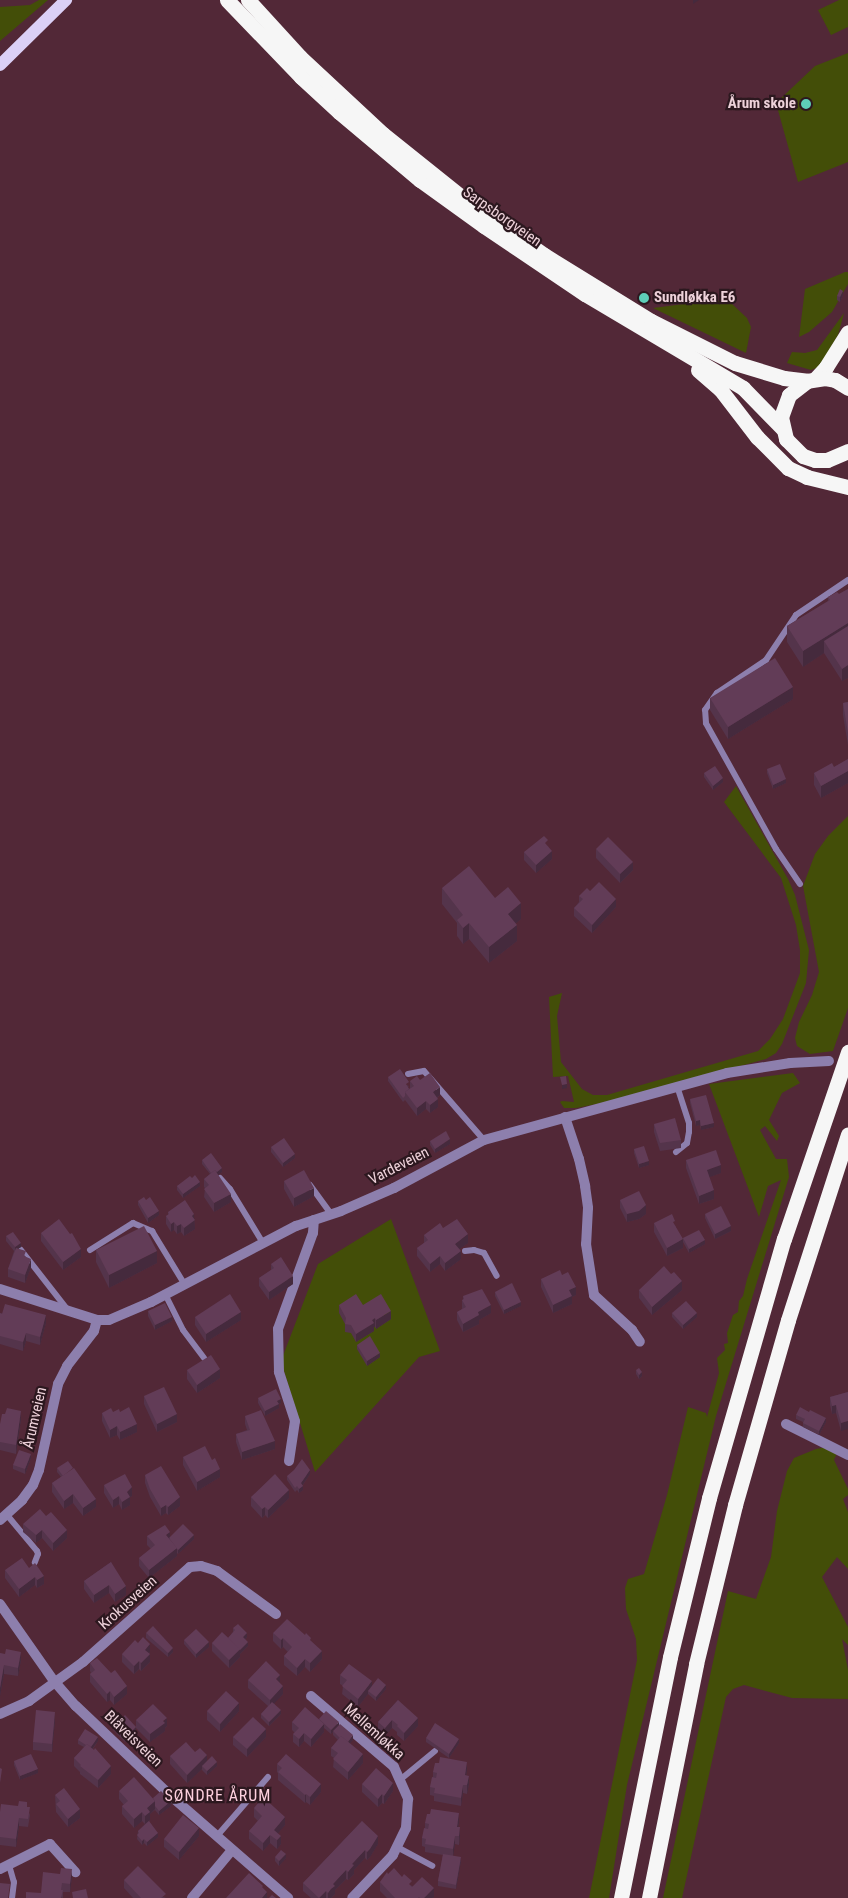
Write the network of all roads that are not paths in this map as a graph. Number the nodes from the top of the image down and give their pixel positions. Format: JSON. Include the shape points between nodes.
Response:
{"nodes":[{"id":1,"x":66,"y":0,"type":"edge"},
{"id":2,"x":227,"y":0,"type":"edge"},
{"id":3,"x":248,"y":0,"type":"edge"},
{"id":4,"x":0,"y":65,"type":"edge"},
{"id":5,"x":848,"y":332,"type":"edge"},
{"id":6,"x":651,"y":335,"type":"junction"},
{"id":7,"x":811,"y":380,"type":"junction"},
{"id":8,"x":848,"y":388,"type":"edge"},
{"id":9,"x":782,"y":428,"type":"junction"},
{"id":10,"x":848,"y":450,"type":"edge"},
{"id":11,"x":827,"y":460,"type":"junction"},
{"id":12,"x":848,"y":466,"type":"edge"},
{"id":13,"x":848,"y":487,"type":"edge"},
{"id":14,"x":848,"y":580,"type":"edge"},
{"id":15,"x":800,"y":884,"type":"dead end"},
{"id":16,"x":848,"y":1052,"type":"edge"},
{"id":17,"x":829,"y":1061,"type":"dead end"},
{"id":18,"x":408,"y":1074,"type":"dead end"},
{"id":19,"x":677,"y":1087,"type":"junction"},
{"id":20,"x":565,"y":1117,"type":"junction"},
{"id":21,"x":848,"y":1134,"type":"edge"},
{"id":22,"x":484,"y":1140,"type":"junction"},
{"id":23,"x":676,"y":1152,"type":"dead end"},
{"id":24,"x":303,"y":1177,"type":"edge"},
{"id":25,"x":220,"y":1178,"type":"edge"},
{"id":26,"x":331,"y":1214,"type":"junction"},
{"id":27,"x":314,"y":1220,"type":"junction"},
{"id":28,"x":263,"y":1243,"type":"junction"},
{"id":29,"x":21,"y":1250,"type":"edge"},
{"id":30,"x":90,"y":1250,"type":"dead end"},
{"id":31,"x":465,"y":1252,"type":"dead end"},
{"id":32,"x":497,"y":1276,"type":"dead end"},
{"id":33,"x":185,"y":1285,"type":"junction"},
{"id":34,"x":0,"y":1289,"type":"edge"},
{"id":35,"x":165,"y":1294,"type":"junction"},
{"id":36,"x":69,"y":1312,"type":"junction"},
{"id":37,"x":97,"y":1320,"type":"junction"},
{"id":38,"x":640,"y":1342,"type":"dead end"},
{"id":39,"x":204,"y":1358,"type":"edge"},
{"id":40,"x":786,"y":1424,"type":"dead end"},
{"id":41,"x":848,"y":1455,"type":"edge"},
{"id":42,"x":289,"y":1461,"type":"dead end"},
{"id":43,"x":4,"y":1518,"type":"edge"},
{"id":44,"x":35,"y":1562,"type":"edge"},
{"id":45,"x":0,"y":1604,"type":"edge"},
{"id":46,"x":276,"y":1614,"type":"dead end"},
{"id":47,"x":54,"y":1682,"type":"junction"},
{"id":48,"x":311,"y":1696,"type":"dead end"},
{"id":49,"x":0,"y":1714,"type":"edge"},
{"id":50,"x":435,"y":1750,"type":"edge"},
{"id":51,"x":268,"y":1777,"type":"dead end"},
{"id":52,"x":401,"y":1779,"type":"junction"},
{"id":53,"x":217,"y":1836,"type":"junction"},
{"id":54,"x":397,"y":1847,"type":"junction"},
{"id":55,"x":232,"y":1850,"type":"junction"},
{"id":56,"x":432,"y":1866,"type":"dead end"},
{"id":57,"x":4,"y":1867,"type":"edge"},
{"id":58,"x":75,"y":1872,"type":"dead end"},
{"id":59,"x":12,"y":1898,"type":"edge"},
{"id":60,"x":192,"y":1898,"type":"edge"},
{"id":61,"x":288,"y":1898,"type":"edge"},
{"id":62,"x":352,"y":1898,"type":"edge"},
{"id":63,"x":621,"y":1898,"type":"edge"},
{"id":64,"x":649,"y":1898,"type":"edge"}],
"edges":[{"from":1,"to":4,"type":"main road"},
{"from":2,"to":6,"type":"highway","name":"Sarpsborgveien","via":[[307,82],[420,180],[538,263]]},
{"from":3,"to":7,"type":"highway","name":"Sarpsborgveien","via":[[300,58],[383,134],[463,198],[536,249],[651,321],[735,363],[784,378]]},
{"from":5,"to":7,"type":"highway","via":[[826,367]]},
{"from":6,"to":9,"type":"highway","name":"Sarpsborgveien","via":[[743,388]]},
{"from":6,"to":13,"type":"highway","via":[[668,352],[711,379],[788,468],[807,477]]},
{"from":7,"to":8,"type":"highway","name":"Sarpsborgveien","via":[[835,380]]},
{"from":7,"to":9,"type":"highway","via":[[796,387],[783,405]]},
{"from":9,"to":11,"type":"highway","name":"Sarpsborgveien","via":[[786,439],[803,456]]},
{"from":10,"to":11,"type":"highway"},
{"from":11,"to":12,"type":"highway"},
{"from":14,"to":15,"type":"lane","via":[[796,615],[766,660],[717,693],[706,710],[706,723],[776,849]]},
{"from":16,"to":63,"type":"highway","via":[[784,1238],[716,1472],[670,1657]]},
{"from":17,"to":19,"type":"street","name":"Vardeveien","via":[[790,1063],[727,1073]]},
{"from":18,"to":22,"type":"lane","via":[[424,1071]]},
{"from":19,"to":20,"type":"street","name":"Vardeveien"},
{"from":19,"to":23,"type":"lane","via":[[689,1132],[687,1143]]},
{"from":20,"to":22,"type":"street","name":"Vardeveien"},
{"from":20,"to":38,"type":"street","via":[[585,1186],[588,1208],[586,1244],[594,1295],[632,1330]]},
{"from":21,"to":64,"type":"highway","via":[[788,1320],[735,1506],[694,1673]]},
{"from":22,"to":26,"type":"street","name":"Vardeveien","via":[[394,1188]]},
{"from":24,"to":26,"type":"lane"},
{"from":25,"to":28,"type":"lane"},
{"from":26,"to":27,"type":"street","name":"Vardeveien"},
{"from":27,"to":28,"type":"street","name":"Vardeveien"},
{"from":27,"to":42,"type":"street","via":[[313,1233],[278,1329],[279,1372],[294,1421]]},
{"from":28,"to":33,"type":"street","name":"Vardeveien"},
{"from":29,"to":36,"type":"lane"},
{"from":30,"to":33,"type":"lane","via":[[133,1223],[152,1231]]},
{"from":31,"to":32,"type":"lane","via":[[474,1250],[484,1254]]},
{"from":33,"to":35,"type":"street","name":"Vardeveien"},
{"from":34,"to":36,"type":"street","name":"Vardeveien"},
{"from":35,"to":37,"type":"street","name":"Vardeveien","via":[[110,1320]]},
{"from":35,"to":39,"type":"lane","via":[[183,1330]]},
{"from":36,"to":37,"type":"street","name":"Vardeveien"},
{"from":37,"to":43,"type":"street","name":"Årumveien","via":[[94,1331],[67,1366],[58,1384],[33,1485]]},
{"from":40,"to":41,"type":"street"},
{"from":43,"to":44,"type":"lane","via":[[37,1551]]},
{"from":45,"to":47,"type":"street","name":"Blåveisveien"},
{"from":46,"to":47,"type":"street","name":"Krokusveien","via":[[217,1571],[202,1566],[190,1567],[90,1656]]},
{"from":47,"to":49,"type":"street","name":"Krokusveien","via":[[29,1701]]},
{"from":47,"to":53,"type":"street","name":"Blåveisveien","via":[[138,1766]]},
{"from":48,"to":52,"type":"street","name":"Mellemløkka","via":[[394,1767]]},
{"from":50,"to":52,"type":"lane"},
{"from":51,"to":53,"type":"lane"},
{"from":52,"to":54,"type":"street","name":"Mellemløkka","via":[[408,1799],[406,1828]]},
{"from":53,"to":55,"type":"street","name":"Blåveisveien"},
{"from":54,"to":56,"type":"lane"},
{"from":54,"to":62,"type":"street","name":"Mellemløkka"},
{"from":55,"to":60,"type":"street"},
{"from":55,"to":61,"type":"street","name":"Blåveisveien"},
{"from":57,"to":58,"type":"street","via":[[50,1844]]},
{"from":57,"to":59,"type":"lane","via":[[14,1882]]}]}
